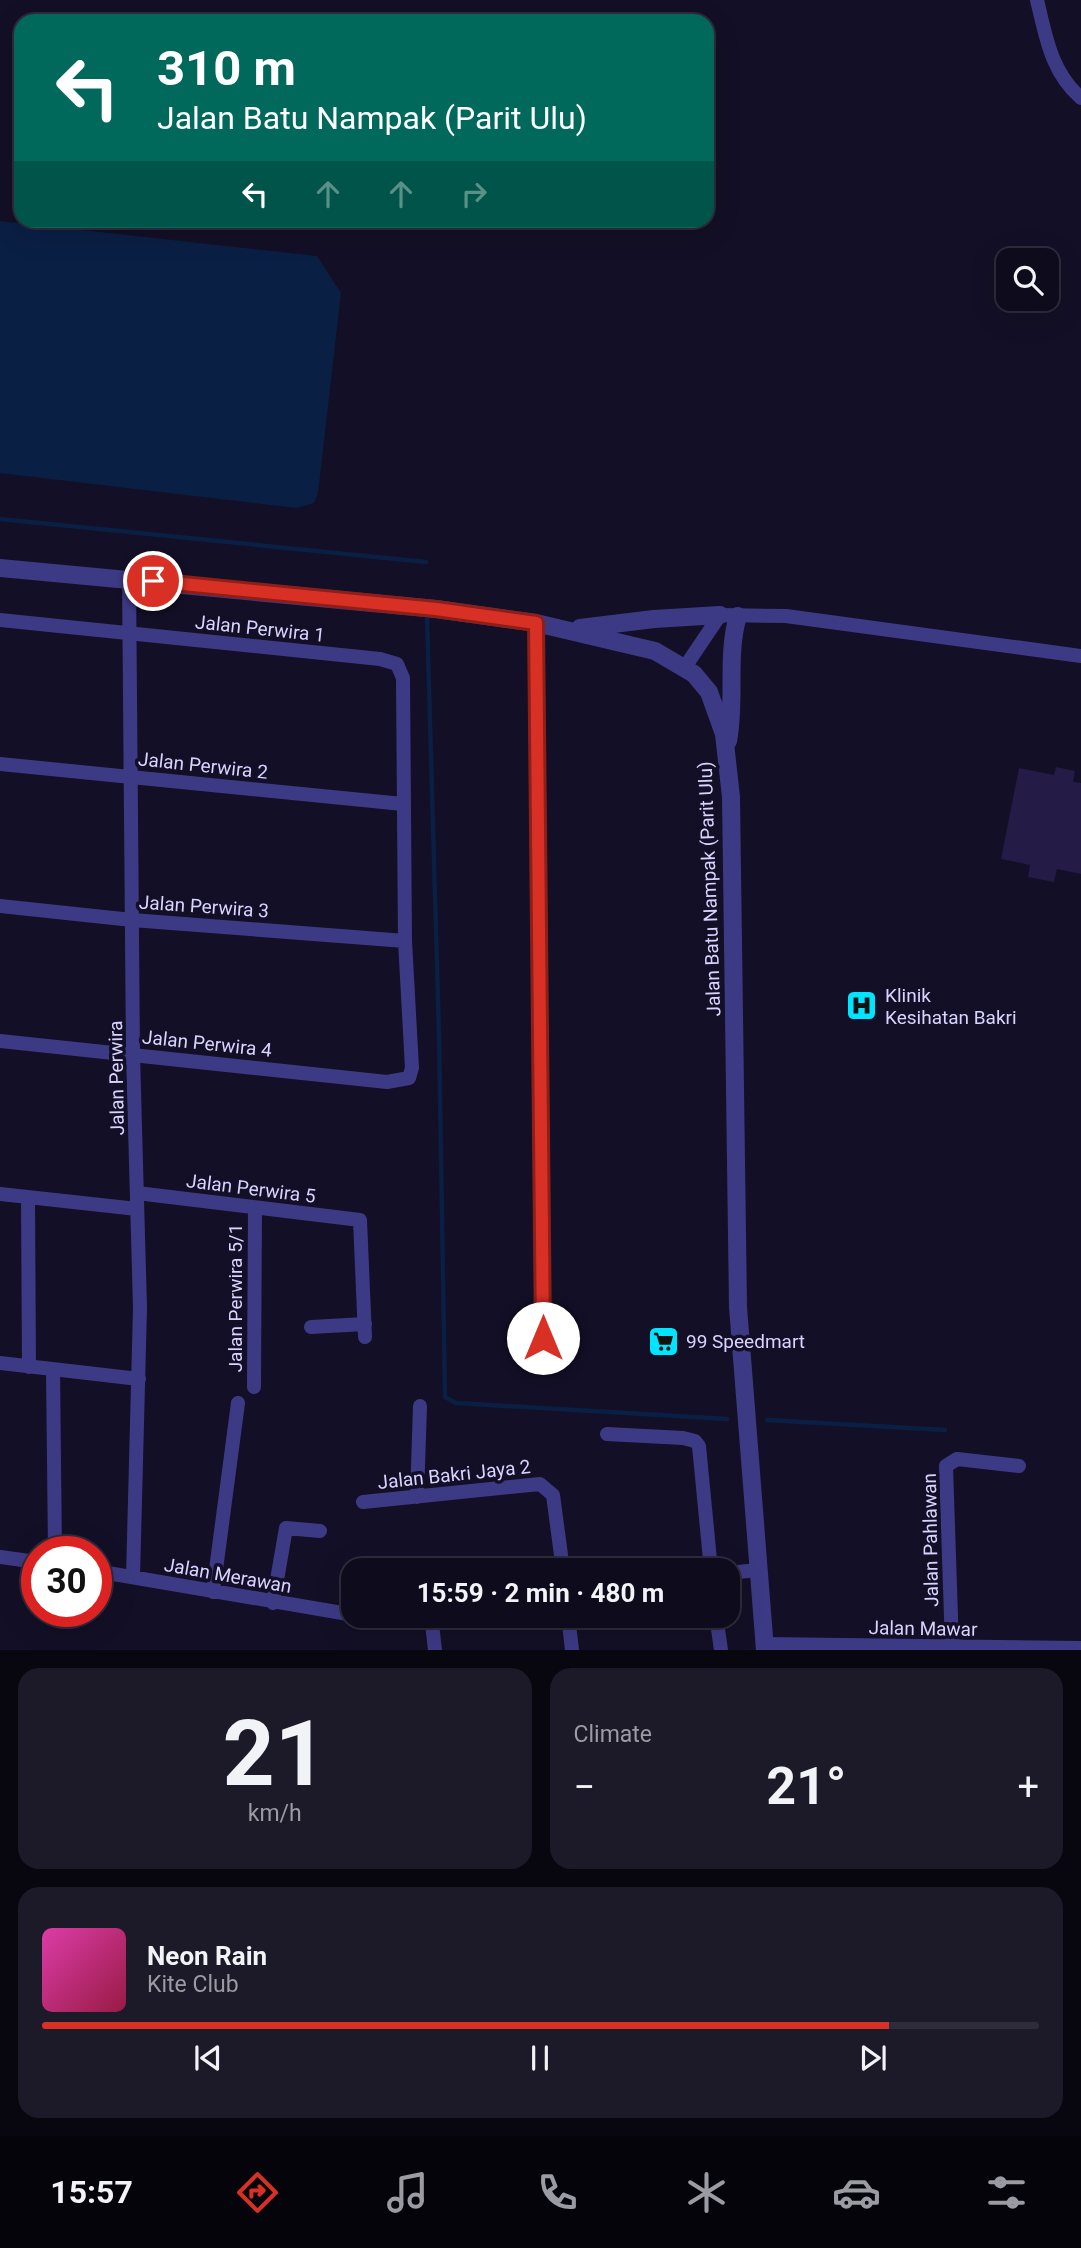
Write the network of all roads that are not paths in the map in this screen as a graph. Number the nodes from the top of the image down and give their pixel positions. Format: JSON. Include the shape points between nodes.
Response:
{"nodes":[{"id":1,"x":1037,"y":0,"type":"edge"},
{"id":2,"x":1081,"y":98,"type":"edge"},
{"id":3,"x":0,"y":568,"type":"edge"},
{"id":4,"x":129,"y":579,"type":"junction"},
{"id":5,"x":729,"y":615,"type":"junction"},
{"id":6,"x":0,"y":620,"type":"edge"},
{"id":7,"x":536,"y":623,"type":"junction"},
{"id":8,"x":569,"y":630,"type":"junction"},
{"id":9,"x":130,"y":634,"type":"junction"},
{"id":10,"x":1081,"y":656,"type":"edge"},
{"id":11,"x":685,"y":667,"type":"junction"},
{"id":12,"x":726,"y":752,"type":"junction"},
{"id":13,"x":0,"y":764,"type":"edge"},
{"id":14,"x":131,"y":777,"type":"junction"},
{"id":15,"x":403,"y":804,"type":"junction"},
{"id":16,"x":0,"y":906,"type":"edge"},
{"id":17,"x":132,"y":920,"type":"junction"},
{"id":18,"x":405,"y":941,"type":"junction"},
{"id":19,"x":0,"y":1041,"type":"edge"},
{"id":20,"x":133,"y":1054,"type":"junction"},
{"id":21,"x":137,"y":1193,"type":"junction"},
{"id":22,"x":0,"y":1194,"type":"edge"},
{"id":23,"x":28,"y":1197,"type":"junction"},
{"id":24,"x":255,"y":1208,"type":"junction"},
{"id":25,"x":138,"y":1209,"type":"junction"},
{"id":26,"x":311,"y":1327,"type":"dead end"},
{"id":27,"x":543,"y":1338,"type":"dead end"},
{"id":28,"x":0,"y":1363,"type":"edge"},
{"id":29,"x":29,"y":1367,"type":"junction"},
{"id":30,"x":53,"y":1369,"type":"junction"},
{"id":31,"x":139,"y":1379,"type":"junction"},
{"id":32,"x":254,"y":1387,"type":"dead end"},
{"id":33,"x":238,"y":1404,"type":"dead end"},
{"id":34,"x":420,"y":1406,"type":"dead end"},
{"id":35,"x":607,"y":1434,"type":"dead end"},
{"id":36,"x":1019,"y":1466,"type":"dead end"},
{"id":37,"x":416,"y":1497,"type":"junction"},
{"id":38,"x":363,"y":1502,"type":"dead end"},
{"id":39,"x":320,"y":1531,"type":"dead end"},
{"id":40,"x":55,"y":1536,"type":"edge"},
{"id":41,"x":0,"y":1558,"type":"edge"},
{"id":42,"x":561,"y":1558,"type":"edge"},
{"id":43,"x":709,"y":1558,"type":"edge"},
{"id":44,"x":21,"y":1560,"type":"edge"},
{"id":45,"x":758,"y":1570,"type":"junction"},
{"id":46,"x":740,"y":1572,"type":"edge"},
{"id":47,"x":112,"y":1574,"type":"edge"},
{"id":48,"x":133,"y":1577,"type":"junction"},
{"id":49,"x":213,"y":1591,"type":"junction"},
{"id":50,"x":273,"y":1603,"type":"junction"},
{"id":51,"x":341,"y":1613,"type":"edge"},
{"id":52,"x":432,"y":1628,"type":"edge"},
{"id":53,"x":569,"y":1628,"type":"edge"},
{"id":54,"x":717,"y":1628,"type":"edge"},
{"id":55,"x":765,"y":1647,"type":"edge"},
{"id":56,"x":952,"y":1647,"type":"junction"},
{"id":57,"x":1081,"y":1648,"type":"edge"},
{"id":58,"x":994,"y":1649,"type":"edge"},
{"id":59,"x":435,"y":1650,"type":"edge"},
{"id":60,"x":572,"y":1650,"type":"edge"},
{"id":61,"x":720,"y":1650,"type":"edge"}],
"edges":[{"from":1,"to":2,"type":"street","via":[[1056,69]]},
{"from":3,"to":4,"type":"street","name":"Jalan Batu Nampak (Parit Ulu)"},
{"from":4,"to":7,"type":"street","name":"Jalan Batu Nampak (Parit Ulu)"},
{"from":4,"to":9,"type":"street","name":"Jalan Perwira"},
{"from":5,"to":8,"type":"street"},
{"from":5,"to":10,"type":"street","via":[[786,616]]},
{"from":5,"to":11,"type":"street"},
{"from":5,"to":12,"type":"street","via":[[733,717]]},
{"from":6,"to":9,"type":"street","name":"Jalan Perwira 1"},
{"from":7,"to":8,"type":"street","name":"Jalan Batu Nampak (Parit Ulu)"},
{"from":7,"to":27,"type":"street"},
{"from":8,"to":11,"type":"street","name":"Jalan Batu Nampak (Parit Ulu)","via":[[655,651]]},
{"from":9,"to":14,"type":"street","name":"Jalan Perwira"},
{"from":9,"to":15,"type":"street","name":"Jalan Perwira 1","via":[[392,661],[403,678]]},
{"from":11,"to":12,"type":"street","name":"Jalan Batu Nampak (Parit Ulu)","via":[[709,692]]},
{"from":12,"to":45,"type":"street","name":"Jalan Batu Nampak (Parit Ulu)","via":[[732,831],[738,1307]]},
{"from":13,"to":14,"type":"street","name":"Jalan Perwira 2"},
{"from":14,"to":15,"type":"street","name":"Jalan Perwira 2"},
{"from":14,"to":17,"type":"street","name":"Jalan Perwira"},
{"from":15,"to":18,"type":"street"},
{"from":16,"to":17,"type":"street","name":"Jalan Perwira 3"},
{"from":17,"to":18,"type":"street","name":"Jalan Perwira 3"},
{"from":17,"to":20,"type":"street","name":"Jalan Perwira"},
{"from":18,"to":20,"type":"street","name":"Jalan Perwira 4","via":[[412,1056],[409,1078],[387,1082]]},
{"from":19,"to":20,"type":"street","name":"Jalan Perwira 4"},
{"from":20,"to":21,"type":"street","name":"Jalan Perwira"},
{"from":21,"to":24,"type":"street","name":"Jalan Perwira 5"},
{"from":21,"to":25,"type":"street","name":"Jalan Perwira"},
{"from":22,"to":23,"type":"street"},
{"from":23,"to":25,"type":"street"},
{"from":23,"to":29,"type":"street"},
{"from":24,"to":26,"type":"street","name":"Jalan Perwira 5","via":[[360,1220],[365,1331]]},
{"from":24,"to":32,"type":"street","name":"Jalan Perwira 5/1"},
{"from":25,"to":31,"type":"street","name":"Jalan Perwira"},
{"from":28,"to":29,"type":"street"},
{"from":29,"to":30,"type":"street"},
{"from":30,"to":31,"type":"street"},
{"from":30,"to":40,"type":"street"},
{"from":31,"to":48,"type":"street","name":"Jalan Perwira"},
{"from":33,"to":49,"type":"street"},
{"from":34,"to":37,"type":"street"},
{"from":35,"to":43,"type":"street","via":[[695,1441]]},
{"from":36,"to":56,"type":"street","name":"Jalan Pahlawan","via":[[957,1459],[946,1466]]},
{"from":37,"to":38,"type":"street","name":"Jalan Bakri Jaya 2"},
{"from":37,"to":42,"type":"street","name":"Jalan Bakri Jaya 2","via":[[529,1484],[548,1488]]},
{"from":39,"to":50,"type":"street","via":[[286,1528]]},
{"from":41,"to":44,"type":"street"},
{"from":45,"to":46,"type":"street"},
{"from":45,"to":55,"type":"street","name":"Jalan Batu Nampak (Parit Ulu)"},
{"from":47,"to":48,"type":"street","name":"Jalan Merawan"},
{"from":48,"to":49,"type":"street","name":"Jalan Merawan"},
{"from":49,"to":50,"type":"street","name":"Jalan Merawan"},
{"from":50,"to":51,"type":"street","name":"Jalan Merawan"},
{"from":52,"to":59,"type":"street"},
{"from":53,"to":60,"type":"street"},
{"from":54,"to":61,"type":"street"},
{"from":55,"to":56,"type":"street","name":"Jalan Mawar"},
{"from":56,"to":58,"type":"street","name":"Jalan Mawar"},
{"from":57,"to":58,"type":"street","name":"Jalan Mawar"}]}
